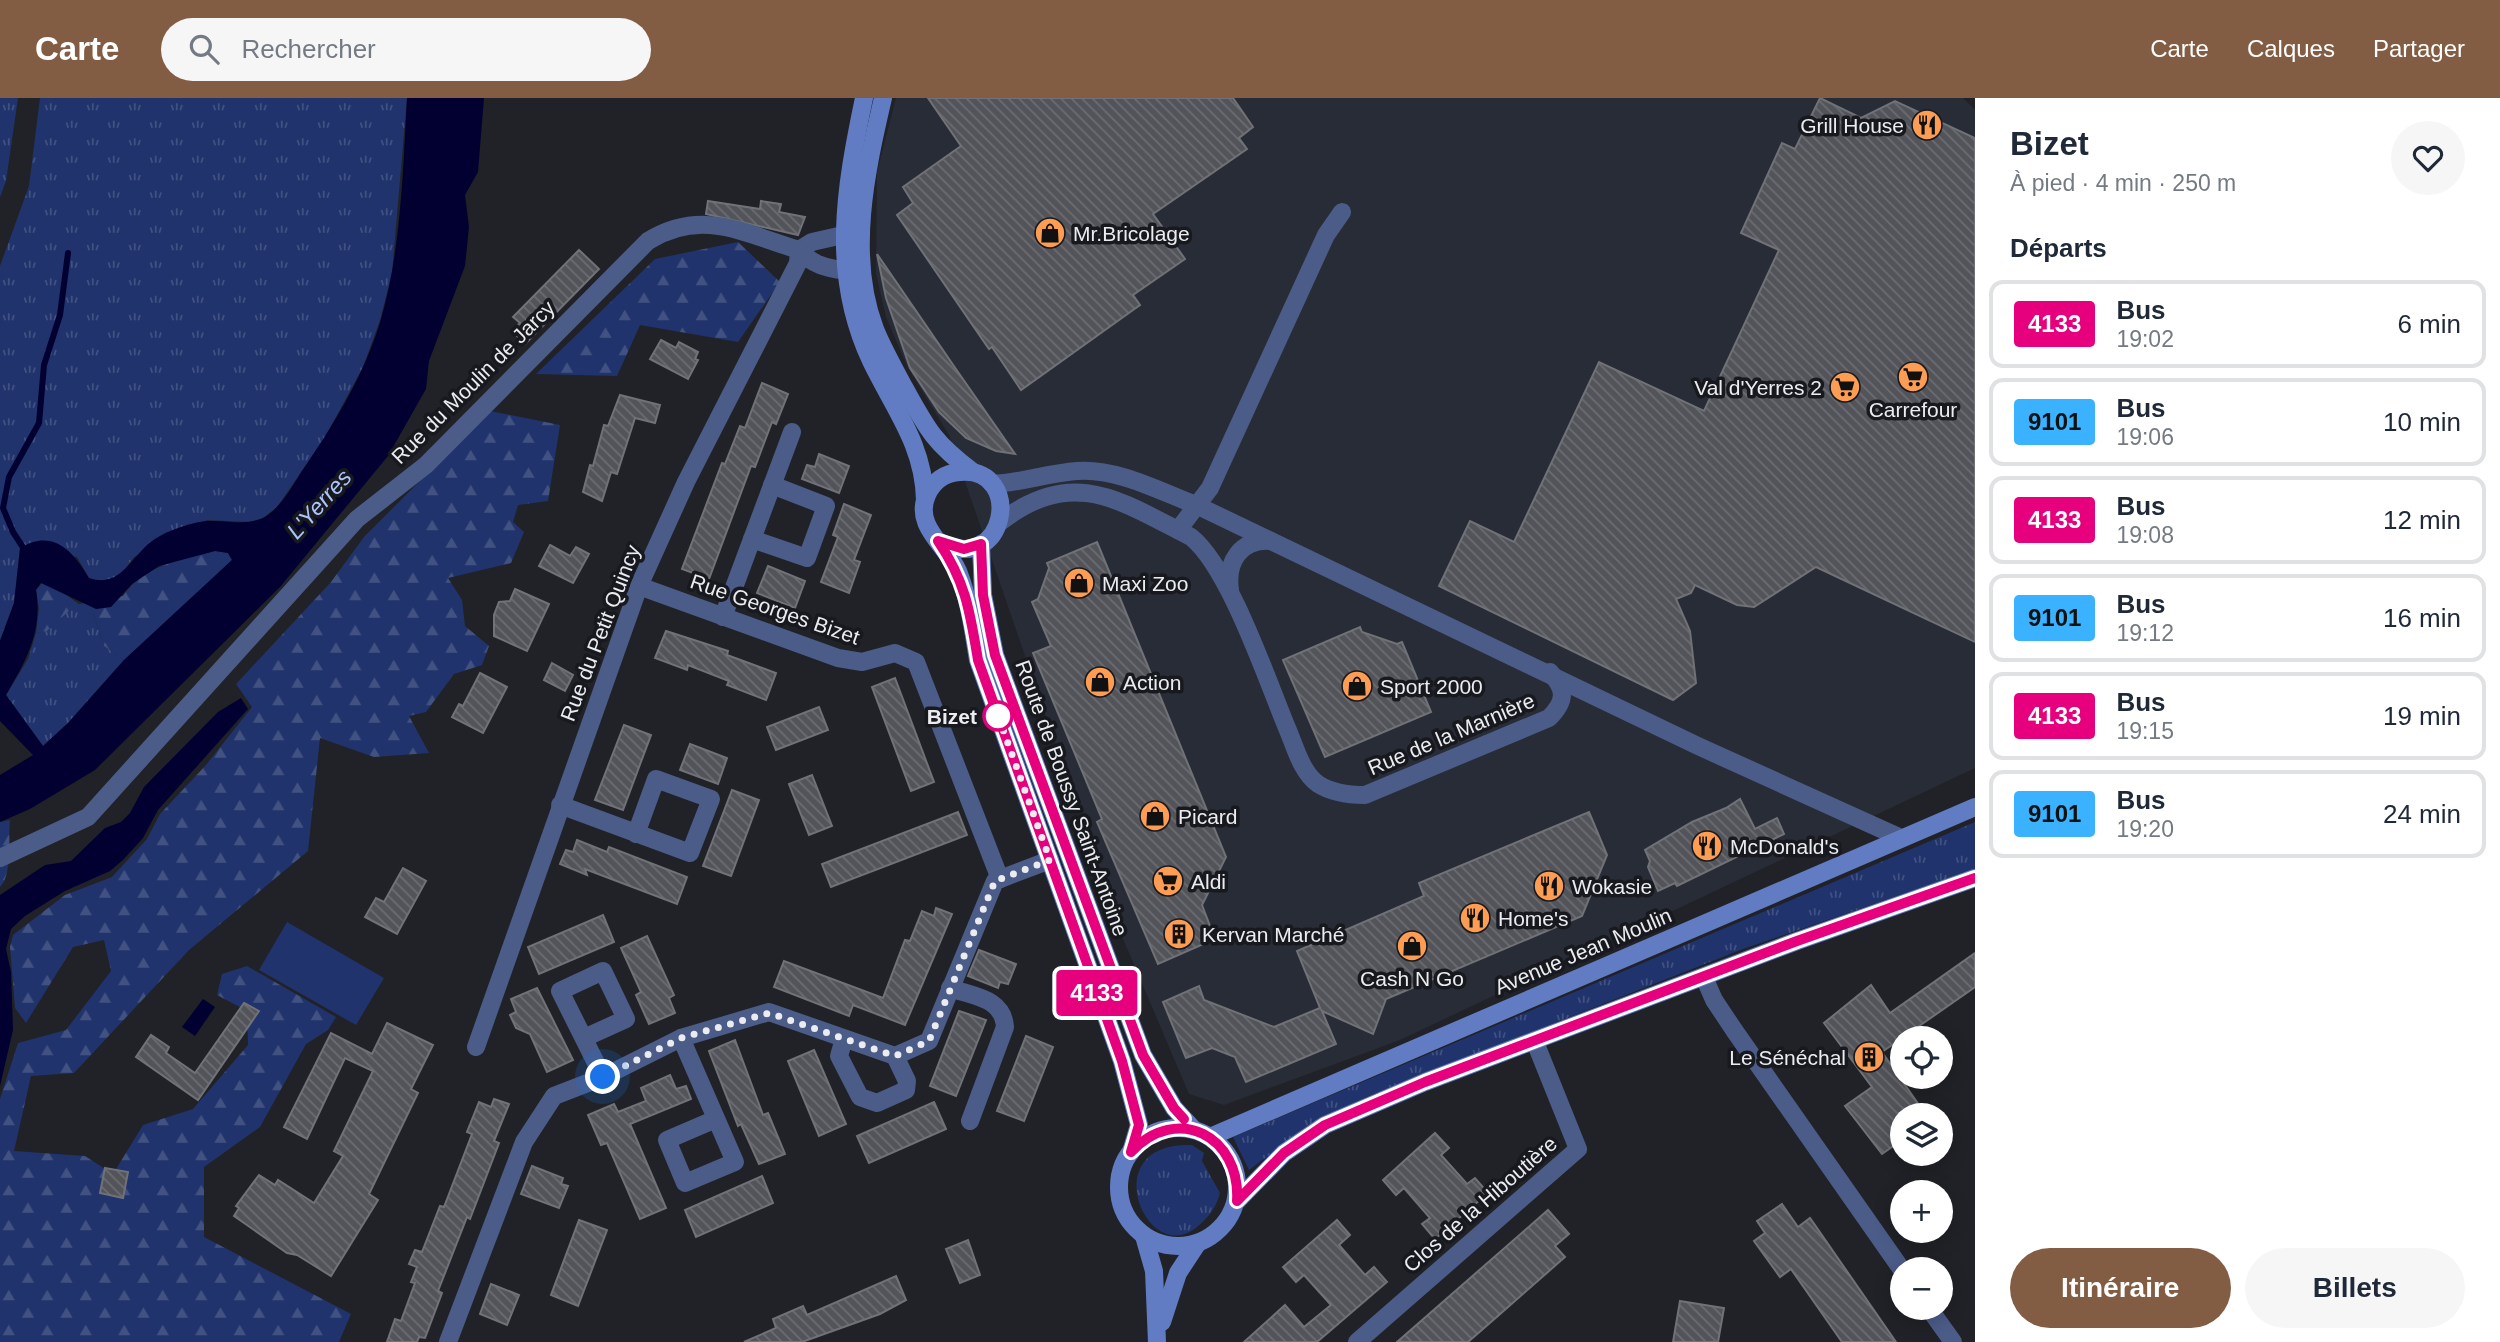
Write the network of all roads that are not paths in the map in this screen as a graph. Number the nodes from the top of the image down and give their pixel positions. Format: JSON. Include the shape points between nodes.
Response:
{"nodes":[{"id":1,"x":864,"y":98,"type":"edge"},
{"id":2,"x":883,"y":98,"type":"edge"},
{"id":3,"x":1342,"y":212,"type":"dead end"},
{"id":4,"x":843,"y":234,"type":"junction"},
{"id":5,"x":799,"y":250,"type":"junction"},
{"id":6,"x":846,"y":271,"type":"junction"},
{"id":7,"x":792,"y":432,"type":"dead end"},
{"id":8,"x":973,"y":472,"type":"junction"},
{"id":9,"x":992,"y":484,"type":"junction"},
{"id":10,"x":772,"y":485,"type":"junction"},
{"id":11,"x":925,"y":500,"type":"junction"},
{"id":12,"x":1196,"y":505,"type":"junction"},
{"id":13,"x":999,"y":523,"type":"junction"},
{"id":14,"x":1178,"y":530,"type":"junction"},
{"id":15,"x":752,"y":539,"type":"junction"},
{"id":16,"x":938,"y":541,"type":"junction"},
{"id":17,"x":1274,"y":541,"type":"junction"},
{"id":18,"x":981,"y":544,"type":"junction"},
{"id":19,"x":639,"y":586,"type":"junction"},
{"id":20,"x":1231,"y":594,"type":"junction"},
{"id":21,"x":723,"y":617,"type":"junction"},
{"id":22,"x":1550,"y":672,"type":"junction"},
{"id":23,"x":560,"y":806,"type":"junction"},
{"id":24,"x":1975,"y":807,"type":"edge"},
{"id":25,"x":636,"y":834,"type":"junction"},
{"id":26,"x":1901,"y":838,"type":"junction"},
{"id":27,"x":0,"y":858,"type":"edge"},
{"id":28,"x":1050,"y":860,"type":"junction"},
{"id":29,"x":1975,"y":878,"type":"edge"},
{"id":30,"x":1000,"y":879,"type":"junction"},
{"id":31,"x":1704,"y":977,"type":"junction"},
{"id":32,"x":950,"y":988,"type":"junction"},
{"id":33,"x":584,"y":1038,"type":"dead end"},
{"id":34,"x":681,"y":1038,"type":"junction"},
{"id":35,"x":844,"y":1039,"type":"junction"},
{"id":36,"x":1535,"y":1042,"type":"junction"},
{"id":37,"x":476,"y":1047,"type":"dead end"},
{"id":38,"x":895,"y":1056,"type":"junction"},
{"id":39,"x":603,"y":1077,"type":"junction"},
{"id":40,"x":716,"y":1119,"type":"dead end"},
{"id":41,"x":970,"y":1121,"type":"dead end"},
{"id":42,"x":1202,"y":1134,"type":"junction"},
{"id":43,"x":1131,"y":1152,"type":"junction"},
{"id":44,"x":1237,"y":1201,"type":"junction"},
{"id":45,"x":1144,"y":1236,"type":"junction"},
{"id":46,"x":1198,"y":1244,"type":"junction"},
{"id":47,"x":1893,"y":1257,"type":"edge"},
{"id":48,"x":1937,"y":1320,"type":"edge"},
{"id":49,"x":1157,"y":1340,"type":"edge"},
{"id":50,"x":448,"y":1342,"type":"edge"},
{"id":51,"x":1357,"y":1342,"type":"edge"},
{"id":52,"x":1953,"y":1342,"type":"edge"}],
"edges":[{"from":1,"to":4,"type":"main road"},
{"from":2,"to":8,"type":"main road","via":[[862,211],[866,288],[875,328],[937,444]]},
{"from":3,"to":12,"type":"street","via":[[1326,235],[1210,488]]},
{"from":4,"to":5,"type":"street"},
{"from":4,"to":6,"type":"main road"},
{"from":5,"to":6,"type":"street","name":"Rue du Moulin de Jarcy","via":[[807,260]]},
{"from":5,"to":19,"type":"street","name":"Rue du Petit Quincy","via":[[798,263],[686,482]]},
{"from":5,"to":27,"type":"street","name":"Rue du Moulin de Jarcy","via":[[711,223],[666,230],[648,241],[426,465],[357,519],[88,817]]},
{"from":6,"to":11,"type":"main road","via":[[853,311],[870,359],[919,453]]},
{"from":7,"to":10,"type":"street"},
{"from":8,"to":9,"type":"main road"},
{"from":8,"to":11,"type":"main road","via":[[940,478]]},
{"from":9,"to":12,"type":"street","name":"Rue de la Marnière","via":[[1092,471]]},
{"from":9,"to":13,"type":"main road","via":[[1001,502]]},
{"from":10,"to":15,"type":"street"},
{"from":10,"to":15,"type":"street","via":[[826,506],[812,545],[807,558]]},
{"from":11,"to":16,"type":"main road","via":[[926,523]]},
{"from":12,"to":14,"type":"street"},
{"from":12,"to":17,"type":"street","name":"Rue de la Marnière"},
{"from":13,"to":14,"type":"street","name":"Rue de la Marnière","via":[[1025,504],[1082,491],[1109,496]]},
{"from":13,"to":18,"type":"main road"},
{"from":14,"to":20,"type":"street","name":"Rue de la Marnière","via":[[1203,546]]},
{"from":15,"to":21,"type":"street"},
{"from":16,"to":18,"type":"main road","via":[[964,549]]},
{"from":16,"to":28,"type":"main road","name":"Route de Boussy Saint-Antoine","via":[[957,568],[978,660]]},
{"from":17,"to":20,"type":"street","name":"Rue de la Marnière","via":[[1249,543],[1238,552],[1228,576]]},
{"from":17,"to":22,"type":"street","name":"Rue de la Marnière"},
{"from":18,"to":42,"type":"main road","name":"Route de Boussy Saint-Antoine","via":[[983,595],[995,655],[1143,1055],[1174,1108]]},
{"from":19,"to":21,"type":"street","name":"Rue Georges Bizet"},
{"from":19,"to":23,"type":"street","name":"Rue du Petit Quincy"},
{"from":20,"to":22,"type":"street","name":"Rue de la Marnière","via":[[1300,760],[1319,784],[1336,792],[1365,795],[1549,718],[1563,694]]},
{"from":21,"to":30,"type":"street","name":"Rue Georges Bizet","via":[[838,658],[862,662],[895,653],[916,662]]},
{"from":22,"to":26,"type":"street","name":"Rue de la Marnière","via":[[1698,746]]},
{"from":23,"to":25,"type":"street"},
{"from":23,"to":37,"type":"street","name":"Rue du Petit Quincy"},
{"from":24,"to":26,"type":"main road","name":"Avenue Jean Moulin"},
{"from":25,"to":25,"type":"street","via":[[691,853],[711,799],[656,779]]},
{"from":26,"to":42,"type":"main road","name":"Avenue Jean Moulin"},
{"from":28,"to":30,"type":"street"},
{"from":28,"to":43,"type":"main road","name":"Route de Boussy Saint-Antoine","via":[[1129,1083],[1139,1125]]},
{"from":29,"to":31,"type":"main road"},
{"from":30,"to":32,"type":"street","via":[[995,881]]},
{"from":31,"to":36,"type":"main road"},
{"from":31,"to":47,"type":"street","via":[[1734,1030]]},
{"from":32,"to":38,"type":"street","via":[[929,1041]]},
{"from":32,"to":41,"type":"street","via":[[998,1006],[1004,1014],[1004,1027]]},
{"from":33,"to":39,"type":"street"},
{"from":34,"to":35,"type":"street","via":[[769,1013]]},
{"from":34,"to":39,"type":"street"},
{"from":34,"to":40,"type":"street"},
{"from":35,"to":38,"type":"street"},
{"from":35,"to":38,"type":"street","via":[[839,1056],[860,1097],[877,1103],[906,1090],[907,1081]]},
{"from":36,"to":44,"type":"main road","via":[[1325,1125],[1284,1153]]},
{"from":36,"to":51,"type":"street","name":"Clos de la Hiboutière","via":[[1578,1149]]},
{"from":39,"to":50,"type":"street","via":[[554,1096],[524,1142]]},
{"from":42,"to":43,"type":"main road","via":[[1180,1128],[1153,1134]]},
{"from":42,"to":44,"type":"main road","via":[[1223,1149],[1233,1164]]},
{"from":43,"to":45,"type":"main road","via":[[1121,1174],[1120,1200],[1133,1226]]},
{"from":44,"to":46,"type":"main road","via":[[1221,1229]]},
{"from":45,"to":46,"type":"main road","via":[[1179,1247]]},
{"from":45,"to":49,"type":"main road","via":[[1154,1271]]},
{"from":46,"to":49,"type":"main road","via":[[1171,1288]]},
{"from":48,"to":52,"type":"street"}]}
